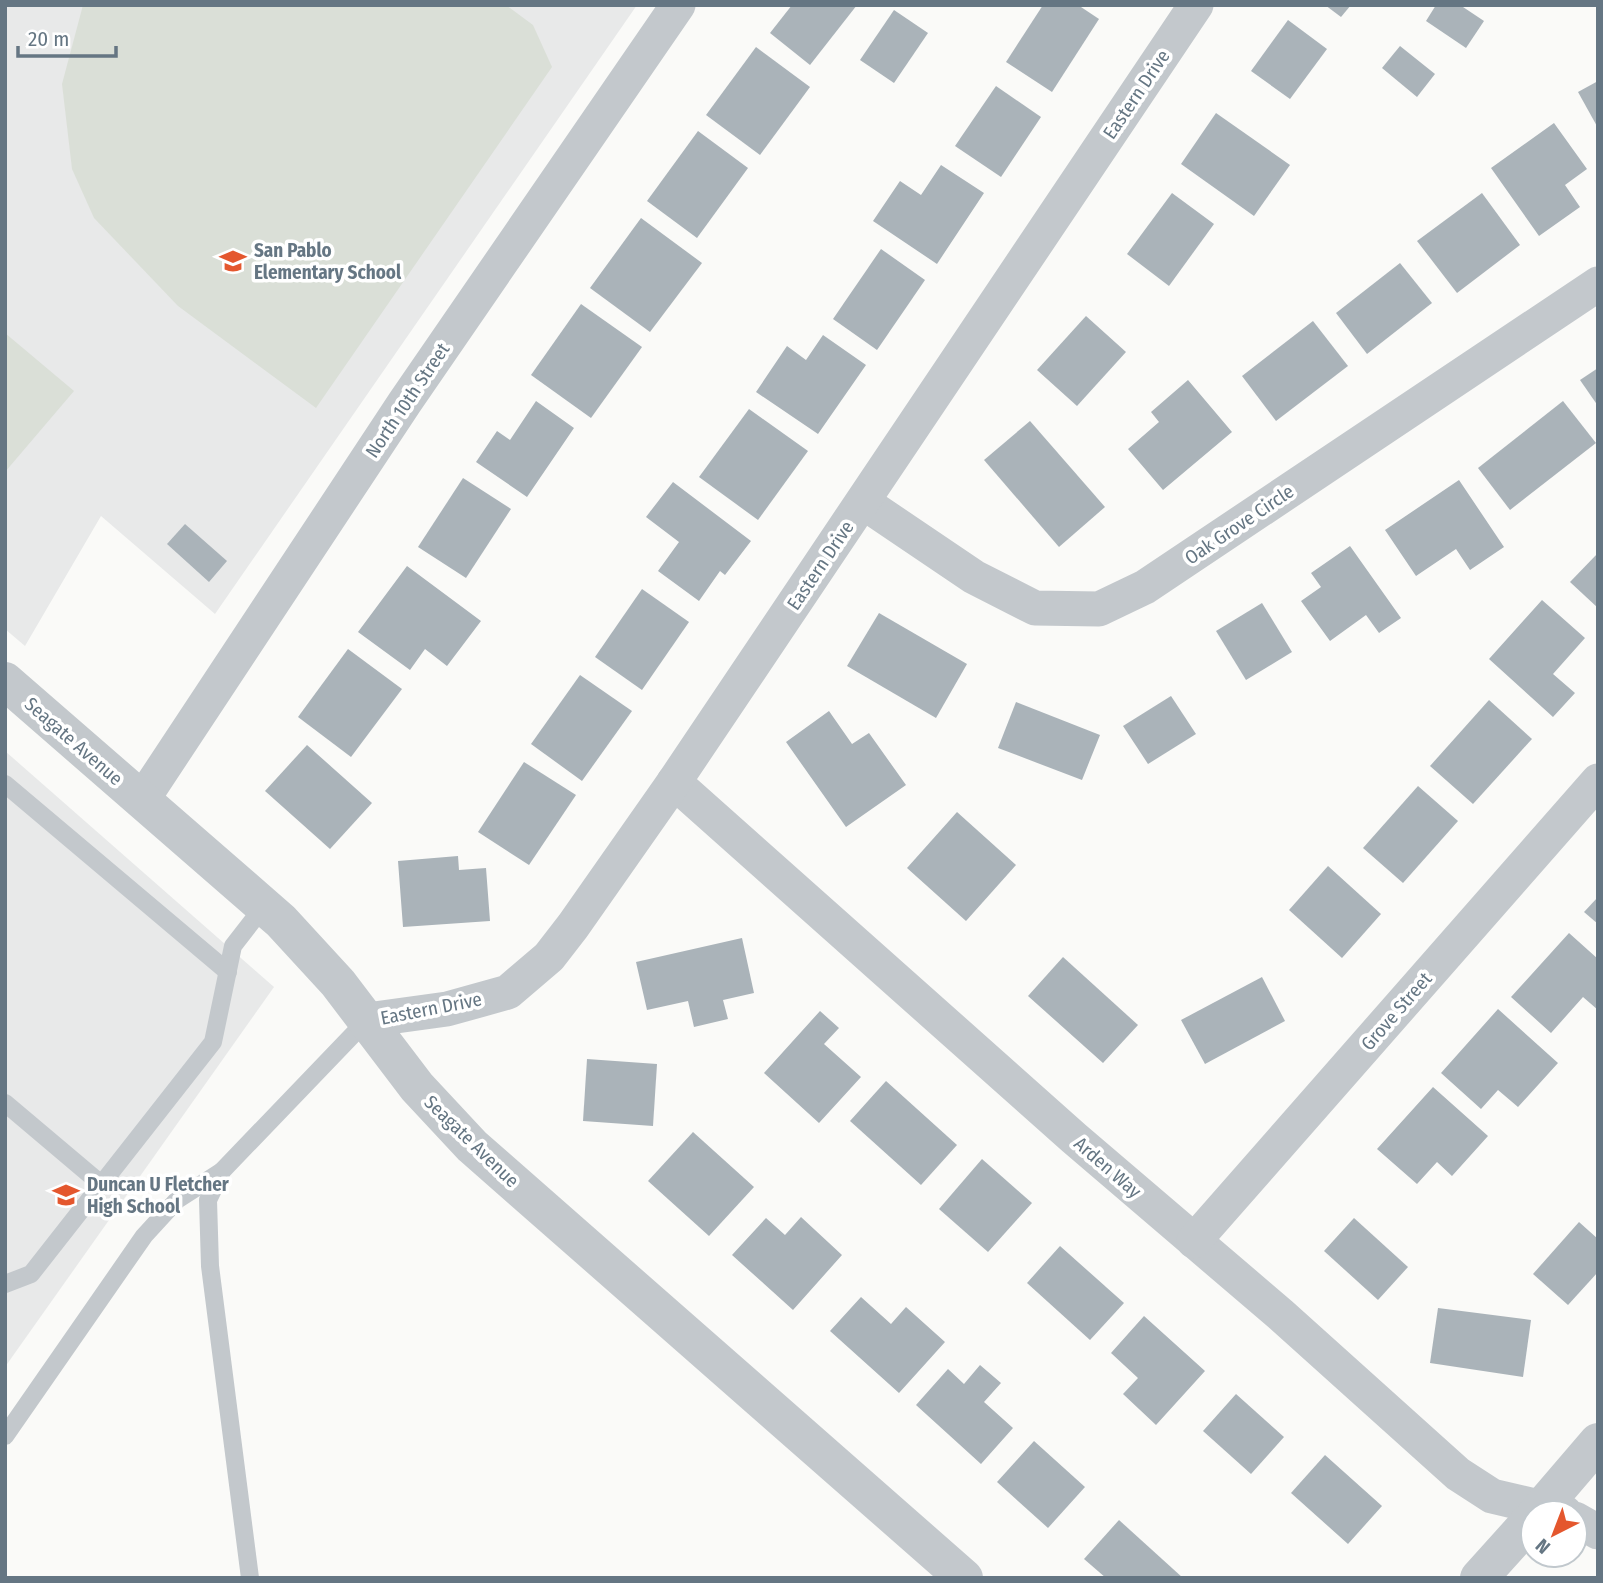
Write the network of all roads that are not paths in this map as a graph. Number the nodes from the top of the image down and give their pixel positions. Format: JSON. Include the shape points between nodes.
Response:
{"nodes":[{"id":1,"x":678,"y":5,"type":"edge"},
{"id":2,"x":1196,"y":5,"type":"edge"},
{"id":3,"x":1598,"y":284,"type":"edge"},
{"id":4,"x":863,"y":502,"type":"junction"},
{"id":5,"x":5,"y":681,"type":"edge"},
{"id":6,"x":1598,"y":781,"type":"edge"},
{"id":7,"x":674,"y":782,"type":"junction"},
{"id":8,"x":5,"y":784,"type":"edge"},
{"id":9,"x":142,"y":800,"type":"junction"},
{"id":10,"x":264,"y":906,"type":"junction"},
{"id":11,"x":228,"y":972,"type":"junction"},
{"id":12,"x":367,"y":1020,"type":"junction"},
{"id":13,"x":5,"y":1103,"type":"edge"},
{"id":14,"x":222,"y":1171,"type":"junction"},
{"id":15,"x":101,"y":1184,"type":"junction"},
{"id":16,"x":1194,"y":1241,"type":"junction"},
{"id":17,"x":5,"y":1284,"type":"edge"},
{"id":18,"x":5,"y":1436,"type":"edge"},
{"id":19,"x":1598,"y":1443,"type":"edge"},
{"id":20,"x":1560,"y":1499,"type":"edge"},
{"id":21,"x":1519,"y":1504,"type":"edge"},
{"id":22,"x":1519,"y":1542,"type":"edge"},
{"id":23,"x":250,"y":1578,"type":"edge"},
{"id":24,"x":964,"y":1578,"type":"edge"},
{"id":25,"x":1479,"y":1578,"type":"edge"}],
"edges":[{"from":1,"to":9,"type":"street","name":"North 10th Street","via":[[405,402]]},
{"from":2,"to":4,"type":"street","name":"Eastern Drive"},
{"from":3,"to":4,"type":"street","name":"Oak Grove Circle","via":[[1145,587],[1099,609],[1035,608],[974,577]]},
{"from":4,"to":7,"type":"street","name":"Eastern Drive"},
{"from":5,"to":9,"type":"street","name":"Seagate Avenue"},
{"from":6,"to":16,"type":"street","name":"Grove Street"},
{"from":7,"to":12,"type":"street","name":"Eastern Drive","via":[[549,957],[508,992],[446,1009]]},
{"from":7,"to":16,"type":"street","name":"Arden Way"},
{"from":8,"to":11,"type":"lane"},
{"from":9,"to":10,"type":"street","name":"Seagate Avenue"},
{"from":10,"to":11,"type":"lane","via":[[233,946]]},
{"from":10,"to":12,"type":"street","name":"Seagate Avenue"},
{"from":11,"to":15,"type":"lane","via":[[213,1042]]},
{"from":12,"to":14,"type":"lane"},
{"from":12,"to":24,"type":"street","name":"Seagate Avenue","via":[[417,1087],[472,1146]]},
{"from":13,"to":15,"type":"lane"},
{"from":14,"to":18,"type":"lane","via":[[177,1200],[144,1236]]},
{"from":14,"to":23,"type":"lane","via":[[208,1200],[210,1266]]},
{"from":15,"to":17,"type":"lane","via":[[31,1274]]},
{"from":16,"to":21,"type":"street","name":"Arden Way","via":[[1458,1474],[1492,1496]]},
{"from":19,"to":20,"type":"street"},
{"from":22,"to":25,"type":"street"}]}
